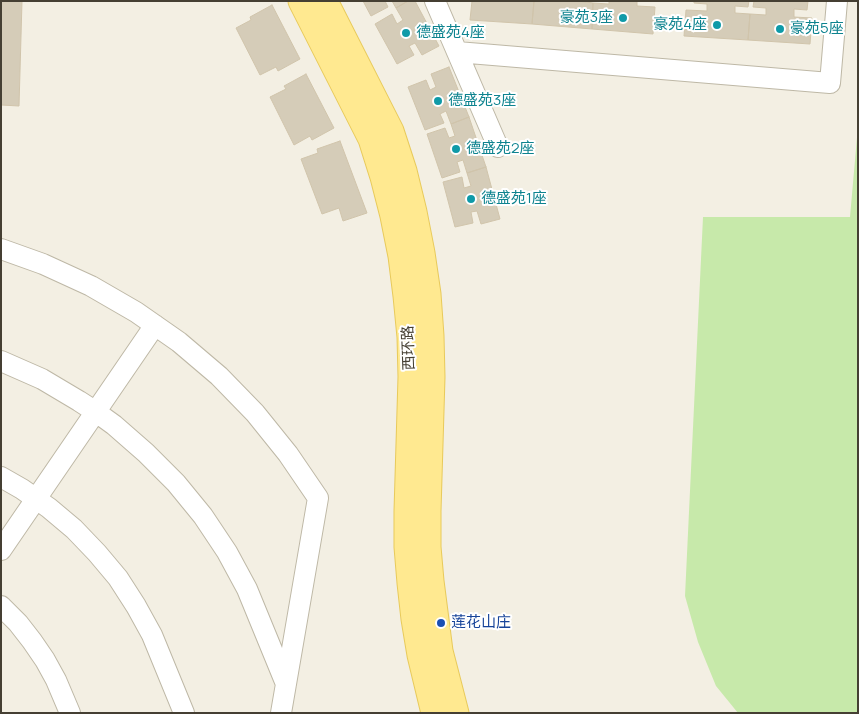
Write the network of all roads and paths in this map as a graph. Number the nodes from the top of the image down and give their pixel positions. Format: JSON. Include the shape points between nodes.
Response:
{"nodes":[{"id":1,"x":301,"y":1,"type":"edge"},
{"id":2,"x":325,"y":1,"type":"edge"},
{"id":3,"x":435,"y":1,"type":"edge"},
{"id":4,"x":837,"y":1,"type":"edge"},
{"id":5,"x":457,"y":52,"type":"junction"},
{"id":6,"x":498,"y":147,"type":"dead end"},
{"id":7,"x":1,"y":250,"type":"edge"},
{"id":8,"x":155,"y":326,"type":"junction"},
{"id":9,"x":1,"y":361,"type":"edge"},
{"id":10,"x":96,"y":412,"type":"junction"},
{"id":11,"x":1,"y":477,"type":"edge"},
{"id":12,"x":36,"y":499,"type":"junction"},
{"id":13,"x":1,"y":550,"type":"edge"},
{"id":14,"x":1,"y":606,"type":"edge"},
{"id":15,"x":286,"y":684,"type":"junction"},
{"id":16,"x":70,"y":713,"type":"edge"},
{"id":17,"x":184,"y":713,"type":"edge"},
{"id":18,"x":281,"y":713,"type":"edge"},
{"id":19,"x":434,"y":713,"type":"edge"},
{"id":20,"x":456,"y":713,"type":"edge"}],
"edges":[{"from":1,"to":19,"type":"main road","name":"西环路","via":[[372,139],[386,185],[401,256],[411,377],[407,547],[414,619]]},
{"from":2,"to":20,"type":"main road","name":"西环路","via":[[391,131],[404,171],[422,253],[428,294],[432,377],[428,529],[431,581],[440,651]]},
{"from":3,"to":5,"type":"street"},
{"from":4,"to":5,"type":"street","via":[[830,83]]},
{"from":5,"to":6,"type":"street"},
{"from":7,"to":8,"type":"street","via":[[43,264],[90,286]]},
{"from":8,"to":10,"type":"street"},
{"from":8,"to":15,"type":"street","via":[[219,376],[255,413],[318,498]]},
{"from":9,"to":10,"type":"street","via":[[42,380]]},
{"from":10,"to":12,"type":"street"},
{"from":10,"to":15,"type":"street","via":[[146,453],[203,516],[247,589]]},
{"from":11,"to":12,"type":"street"},
{"from":12,"to":13,"type":"street"},
{"from":12,"to":17,"type":"street","via":[[74,530],[118,578],[152,635]]},
{"from":14,"to":16,"type":"street","via":[[45,660]]},
{"from":15,"to":18,"type":"street"}]}
